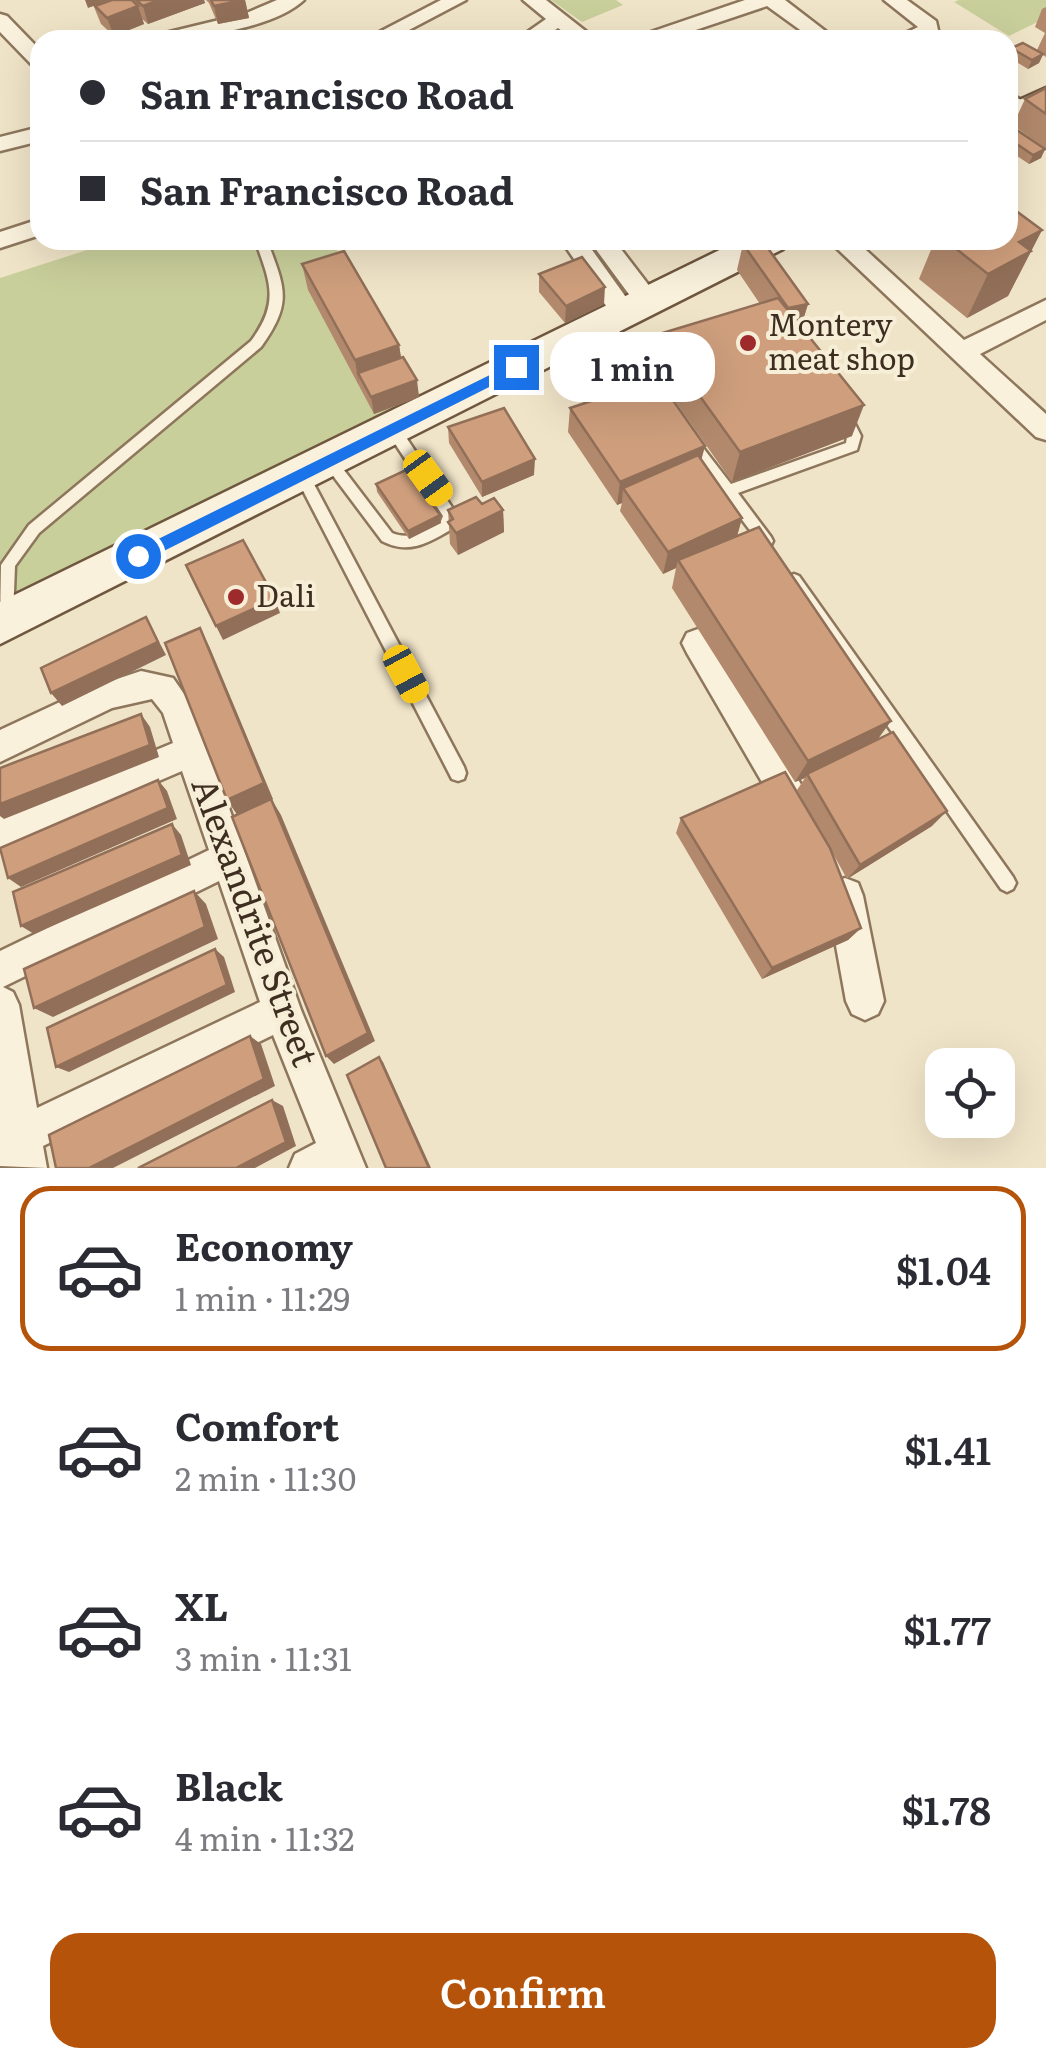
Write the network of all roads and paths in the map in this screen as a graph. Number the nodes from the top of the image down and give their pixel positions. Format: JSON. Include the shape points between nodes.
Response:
{"nodes":[{"id":1,"x":294,"y":0,"type":"edge"},
{"id":2,"x":456,"y":0,"type":"edge"},
{"id":3,"x":533,"y":0,"type":"edge"},
{"id":4,"x":768,"y":0,"type":"edge"},
{"id":5,"x":894,"y":0,"type":"edge"},
{"id":6,"x":559,"y":19,"type":"junction"},
{"id":7,"x":0,"y":20,"type":"edge"},
{"id":8,"x":688,"y":26,"type":"junction"},
{"id":9,"x":202,"y":30,"type":"edge"},
{"id":10,"x":394,"y":30,"type":"edge"},
{"id":11,"x":542,"y":30,"type":"edge"},
{"id":12,"x":574,"y":30,"type":"edge"},
{"id":13,"x":676,"y":30,"type":"edge"},
{"id":14,"x":693,"y":30,"type":"edge"},
{"id":15,"x":812,"y":30,"type":"edge"},
{"id":16,"x":928,"y":30,"type":"edge"},
{"id":17,"x":30,"y":52,"type":"edge"},
{"id":18,"x":30,"y":136,"type":"edge"},
{"id":19,"x":0,"y":144,"type":"edge"},
{"id":20,"x":30,"y":230,"type":"edge"},
{"id":21,"x":0,"y":240,"type":"edge"},
{"id":22,"x":265,"y":250,"type":"edge"},
{"id":23,"x":580,"y":250,"type":"edge"},
{"id":24,"x":604,"y":250,"type":"edge"},
{"id":25,"x":750,"y":250,"type":"edge"},
{"id":26,"x":851,"y":250,"type":"edge"},
{"id":27,"x":1046,"y":309,"type":"edge"},
{"id":28,"x":626,"y":312,"type":"junction"},
{"id":29,"x":962,"y":352,"type":"junction"},
{"id":30,"x":836,"y":406,"type":"edge"},
{"id":31,"x":664,"y":408,"type":"edge"},
{"id":32,"x":392,"y":429,"type":"junction"},
{"id":33,"x":1046,"y":430,"type":"edge"},
{"id":34,"x":686,"y":437,"type":"edge"},
{"id":35,"x":315,"y":468,"type":"junction"},
{"id":36,"x":728,"y":491,"type":"junction"},
{"id":37,"x":771,"y":549,"type":"edge"},
{"id":38,"x":782,"y":563,"type":"edge"},
{"id":39,"x":2,"y":622,"type":"edge"},
{"id":40,"x":698,"y":643,"type":"dead end"},
{"id":41,"x":0,"y":747,"type":"edge"},
{"id":42,"x":192,"y":752,"type":"junction"},
{"id":43,"x":458,"y":773,"type":"dead end"},
{"id":44,"x":0,"y":832,"type":"edge"},
{"id":45,"x":229,"y":858,"type":"junction"},
{"id":46,"x":1006,"y":882,"type":"dead end"},
{"id":47,"x":0,"y":970,"type":"edge"},
{"id":48,"x":865,"y":1001,"type":"dead end"},
{"id":49,"x":0,"y":1005,"type":"edge"},
{"id":50,"x":282,"y":1010,"type":"junction"},
{"id":51,"x":16,"y":1150,"type":"edge"},
{"id":52,"x":331,"y":1163,"type":"edge"}],
"edges":[{"from":1,"to":9,"type":"street"},
{"from":2,"to":10,"type":"street"},
{"from":3,"to":6,"type":"street"},
{"from":4,"to":8,"type":"street"},
{"from":4,"to":15,"type":"street"},
{"from":5,"to":16,"type":"street"},
{"from":6,"to":11,"type":"street"},
{"from":6,"to":12,"type":"street"},
{"from":7,"to":17,"type":"street"},
{"from":8,"to":13,"type":"street"},
{"from":8,"to":14,"type":"street"},
{"from":18,"to":19,"type":"street"},
{"from":20,"to":21,"type":"street"},
{"from":22,"to":39,"type":"lane","via":[[281,296],[276,320],[256,344],[34,529],[8,565]]},
{"from":23,"to":28,"type":"street"},
{"from":24,"to":28,"type":"street"},
{"from":25,"to":28,"type":"main road"},
{"from":26,"to":29,"type":"street"},
{"from":27,"to":29,"type":"street"},
{"from":28,"to":31,"type":"lane"},
{"from":28,"to":32,"type":"main road"},
{"from":29,"to":33,"type":"street"},
{"from":30,"to":36,"type":"lane","via":[[854,436],[852,446]]},
{"from":32,"to":35,"type":"main road"},
{"from":32,"to":35,"type":"lane","via":[[450,514],[446,525],[413,544],[388,537]]},
{"from":34,"to":36,"type":"lane"},
{"from":35,"to":39,"type":"main road"},
{"from":35,"to":43,"type":"lane"},
{"from":36,"to":37,"type":"lane"},
{"from":38,"to":46,"type":"lane"},
{"from":40,"to":48,"type":"street","via":[[851,918]]},
{"from":41,"to":42,"type":"street","name":"Alexandrite Street","via":[[129,686],[153,684],[177,707]]},
{"from":42,"to":44,"type":"street"},
{"from":42,"to":45,"type":"street","name":"Alexandrite Street"},
{"from":45,"to":47,"type":"street"},
{"from":45,"to":50,"type":"street","name":"Alexandrite Street"},
{"from":49,"to":51,"type":"street"},
{"from":50,"to":51,"type":"street"},
{"from":50,"to":52,"type":"street","name":"Alexandrite Street"}]}
